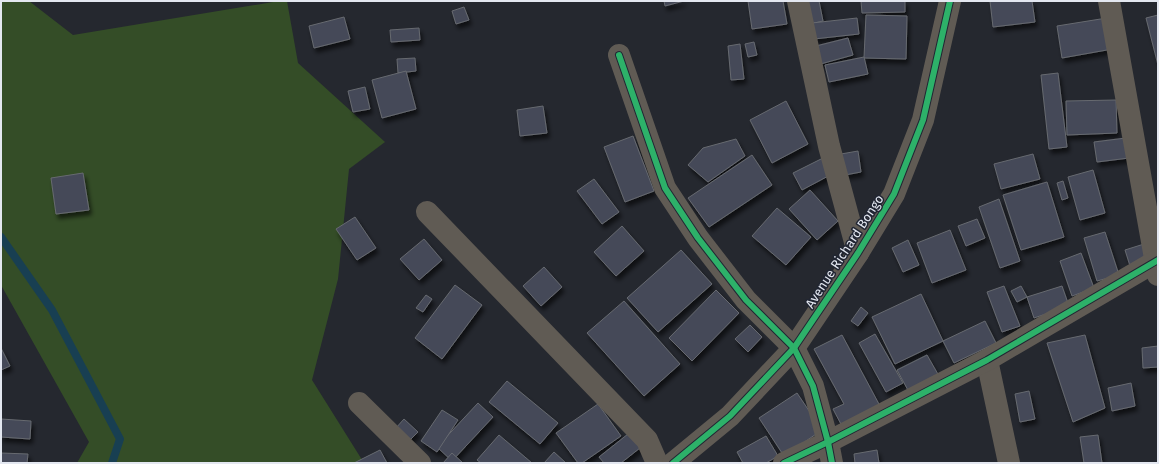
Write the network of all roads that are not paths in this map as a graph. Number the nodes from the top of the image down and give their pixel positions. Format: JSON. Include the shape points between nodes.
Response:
{"nodes":[{"id":1,"x":798,"y":1,"type":"edge"},
{"id":2,"x":950,"y":1,"type":"edge"},
{"id":3,"x":1109,"y":1,"type":"edge"},
{"id":4,"x":619,"y":55,"type":"dead end"},
{"id":5,"x":427,"y":212,"type":"dead end"},
{"id":6,"x":858,"y":252,"type":"junction"},
{"id":7,"x":1157,"y":266,"type":"edge"},
{"id":8,"x":794,"y":348,"type":"junction"},
{"id":9,"x":987,"y":360,"type":"junction"},
{"id":10,"x":359,"y":403,"type":"dead end"},
{"id":11,"x":830,"y":453,"type":"edge"},
{"id":12,"x":420,"y":463,"type":"edge"},
{"id":13,"x":657,"y":463,"type":"edge"},
{"id":14,"x":673,"y":463,"type":"edge"},
{"id":15,"x":784,"y":463,"type":"edge"},
{"id":16,"x":1009,"y":463,"type":"edge"}],
"edges":[{"from":1,"to":6,"type":"street","via":[[829,146]]},
{"from":2,"to":6,"type":"street","name":"Avenue Richard Bongo","via":[[923,120],[894,194]]},
{"from":3,"to":7,"type":"street"},
{"from":4,"to":8,"type":"street","via":[[665,188],[698,238],[746,300]]},
{"from":5,"to":13,"type":"street","via":[[647,440]]},
{"from":6,"to":8,"type":"street","name":"Avenue Richard Bongo"},
{"from":7,"to":9,"type":"street"},
{"from":8,"to":11,"type":"street","via":[[813,386]]},
{"from":8,"to":14,"type":"street","name":"Avenue Richard Bongo","via":[[730,416]]},
{"from":9,"to":11,"type":"street"},
{"from":9,"to":16,"type":"street"},
{"from":10,"to":12,"type":"street"},
{"from":11,"to":15,"type":"street"}]}
